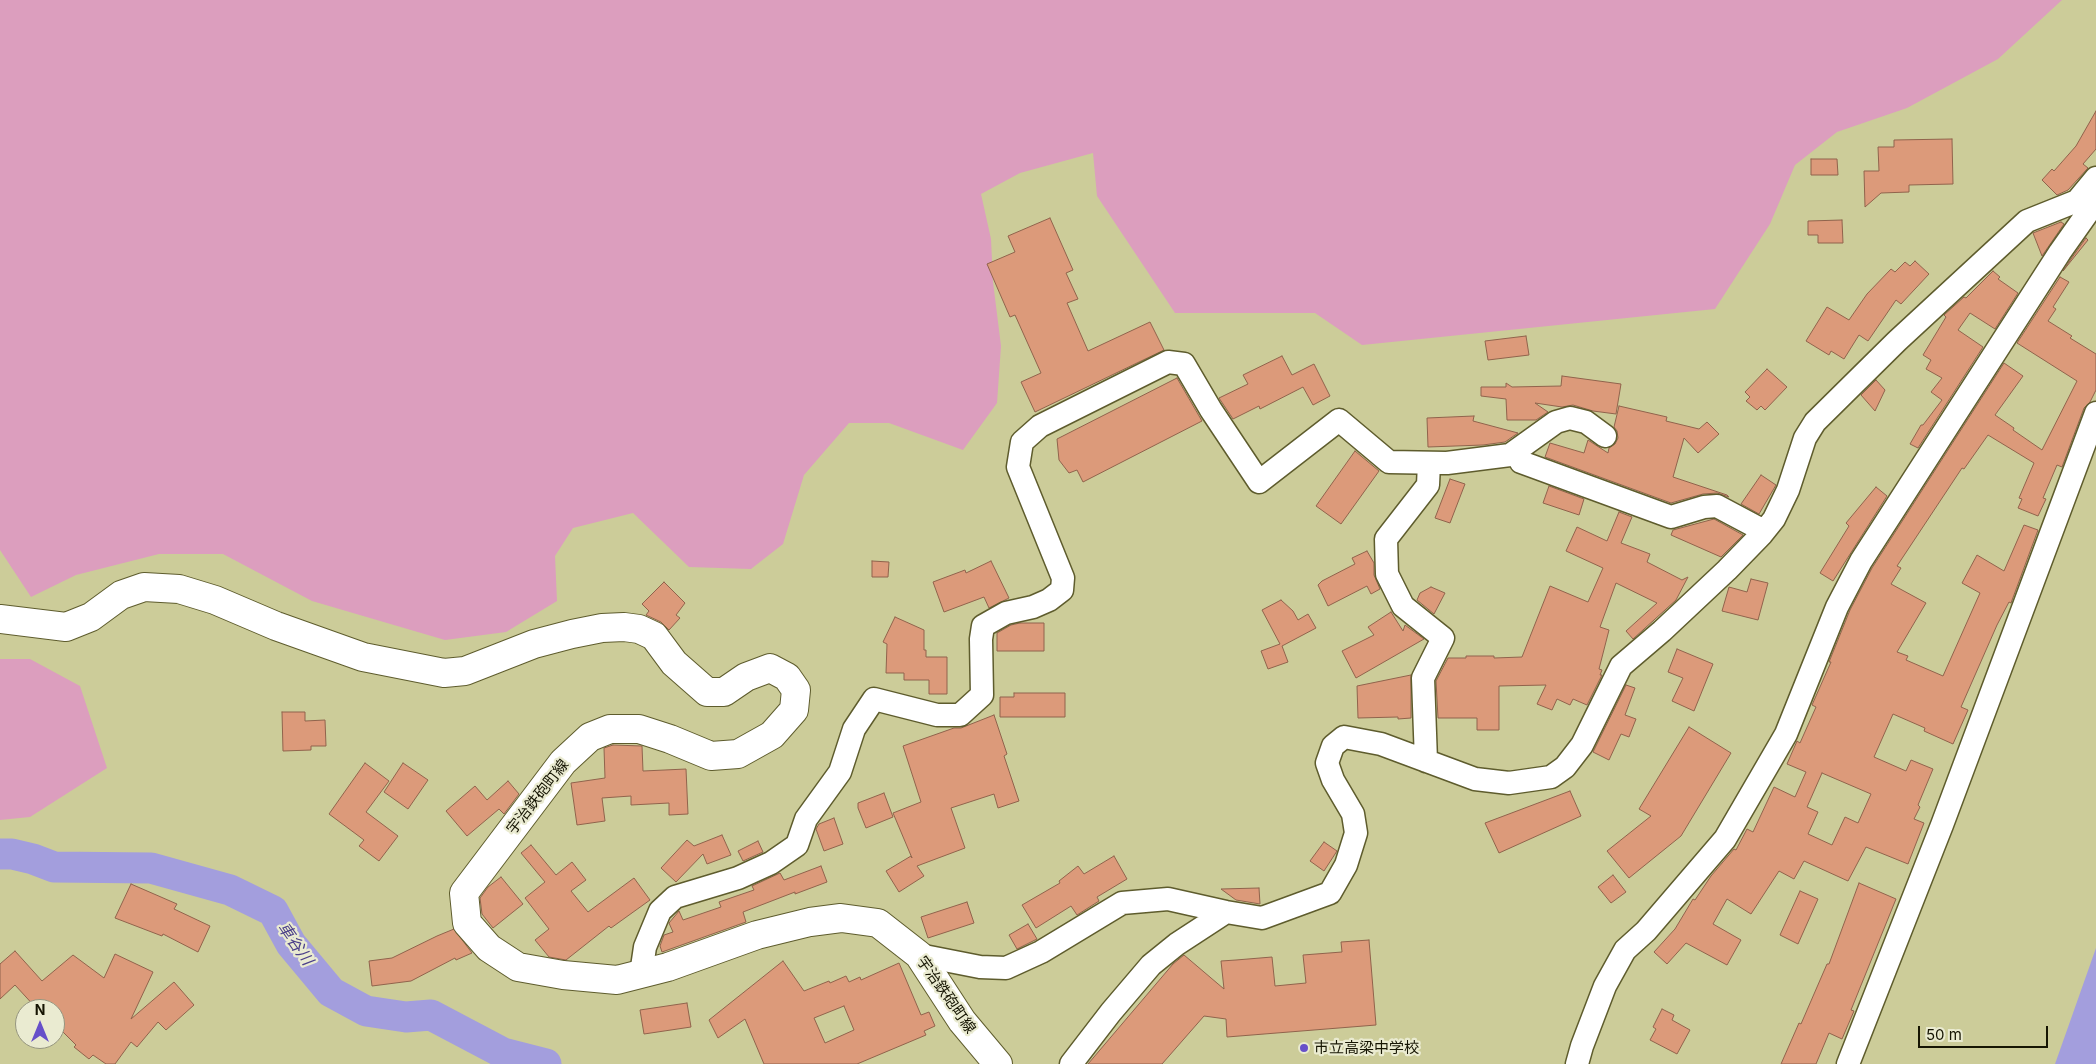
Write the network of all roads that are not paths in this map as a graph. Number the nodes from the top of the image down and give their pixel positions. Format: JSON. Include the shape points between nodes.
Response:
{"nodes":[{"id":1,"x":2096,"y":178,"type":"edge"},
{"id":2,"x":2096,"y":201,"type":"edge"},
{"id":3,"x":2096,"y":413,"type":"edge"},
{"id":4,"x":1605,"y":436,"type":"dead end"},
{"id":5,"x":1521,"y":462,"type":"dead end"},
{"id":6,"x":1429,"y":463,"type":"junction"},
{"id":7,"x":1764,"y":531,"type":"junction"},
{"id":8,"x":0,"y":619,"type":"edge"},
{"id":9,"x":1426,"y":761,"type":"junction"},
{"id":10,"x":1226,"y":912,"type":"junction"},
{"id":11,"x":919,"y":954,"type":"junction"},
{"id":12,"x":640,"y":974,"type":"junction"},
{"id":13,"x":998,"y":1064,"type":"edge"},
{"id":14,"x":1071,"y":1064,"type":"edge"},
{"id":15,"x":1577,"y":1064,"type":"edge"},
{"id":16,"x":1848,"y":1064,"type":"edge"}],
"edges":[{"from":1,"to":7,"type":"street","via":[[2078,201],[2027,221],[1897,341],[1816,422],[1805,438],[1788,490],[1774,519]]},
{"from":2,"to":15,"type":"street","via":[[1861,561],[1837,607],[1786,734],[1725,838],[1646,931],[1625,950],[1605,986]]},
{"from":3,"to":16,"type":"street","via":[[1942,825]]},
{"from":4,"to":6,"type":"street","via":[[1586,422],[1570,418],[1556,422],[1510,455]]},
{"from":5,"to":7,"type":"street","via":[[1671,517],[1717,506]]},
{"from":6,"to":9,"type":"street","via":[[1428,485],[1386,539],[1387,574],[1403,606],[1443,638],[1423,678]]},
{"from":6,"to":12,"type":"street","via":[[1389,462],[1340,420],[1259,482],[1184,364],[1168,362],[1040,426],[1022,442],[1018,467],[1063,578],[1062,590],[1049,600],[1006,614],[983,626],[982,695],[960,714],[937,715],[874,699],[854,730],[840,772],[806,819],[797,846],[771,863],[738,878],[675,897],[660,912],[645,946]]},
{"from":7,"to":9,"type":"street","via":[[1662,631],[1621,666],[1582,745],[1565,767],[1551,777],[1509,783],[1475,779]]},
{"from":8,"to":12,"type":"main road","name":"宇治鉄砲町線","via":[[66,627],[91,617],[121,594],[144,587],[179,589],[363,656],[444,673],[485,665],[534,644],[572,634],[624,627],[654,636],[674,663],[707,692],[724,692],[746,677],[770,668],[787,677],[796,690],[794,710],[772,736],[738,754],[711,756],[639,729],[610,729],[590,738],[563,762],[464,893],[467,923],[489,948],[518,967],[617,980]]},
{"from":9,"to":10,"type":"street","via":[[1381,744],[1344,738],[1333,746],[1327,763],[1353,814],[1356,833],[1346,865],[1330,893],[1262,918]]},
{"from":10,"to":11,"type":"street","via":[[1168,899],[1122,903],[1041,952],[1006,968],[980,967]]},
{"from":10,"to":14,"type":"street","via":[[1151,965]]},
{"from":11,"to":12,"type":"main road","name":"宇治鉄砲町線","via":[[878,923],[841,918],[757,935]]},
{"from":11,"to":13,"type":"main road","name":"宇治鉄砲町線","via":[[962,1021]]}]}
